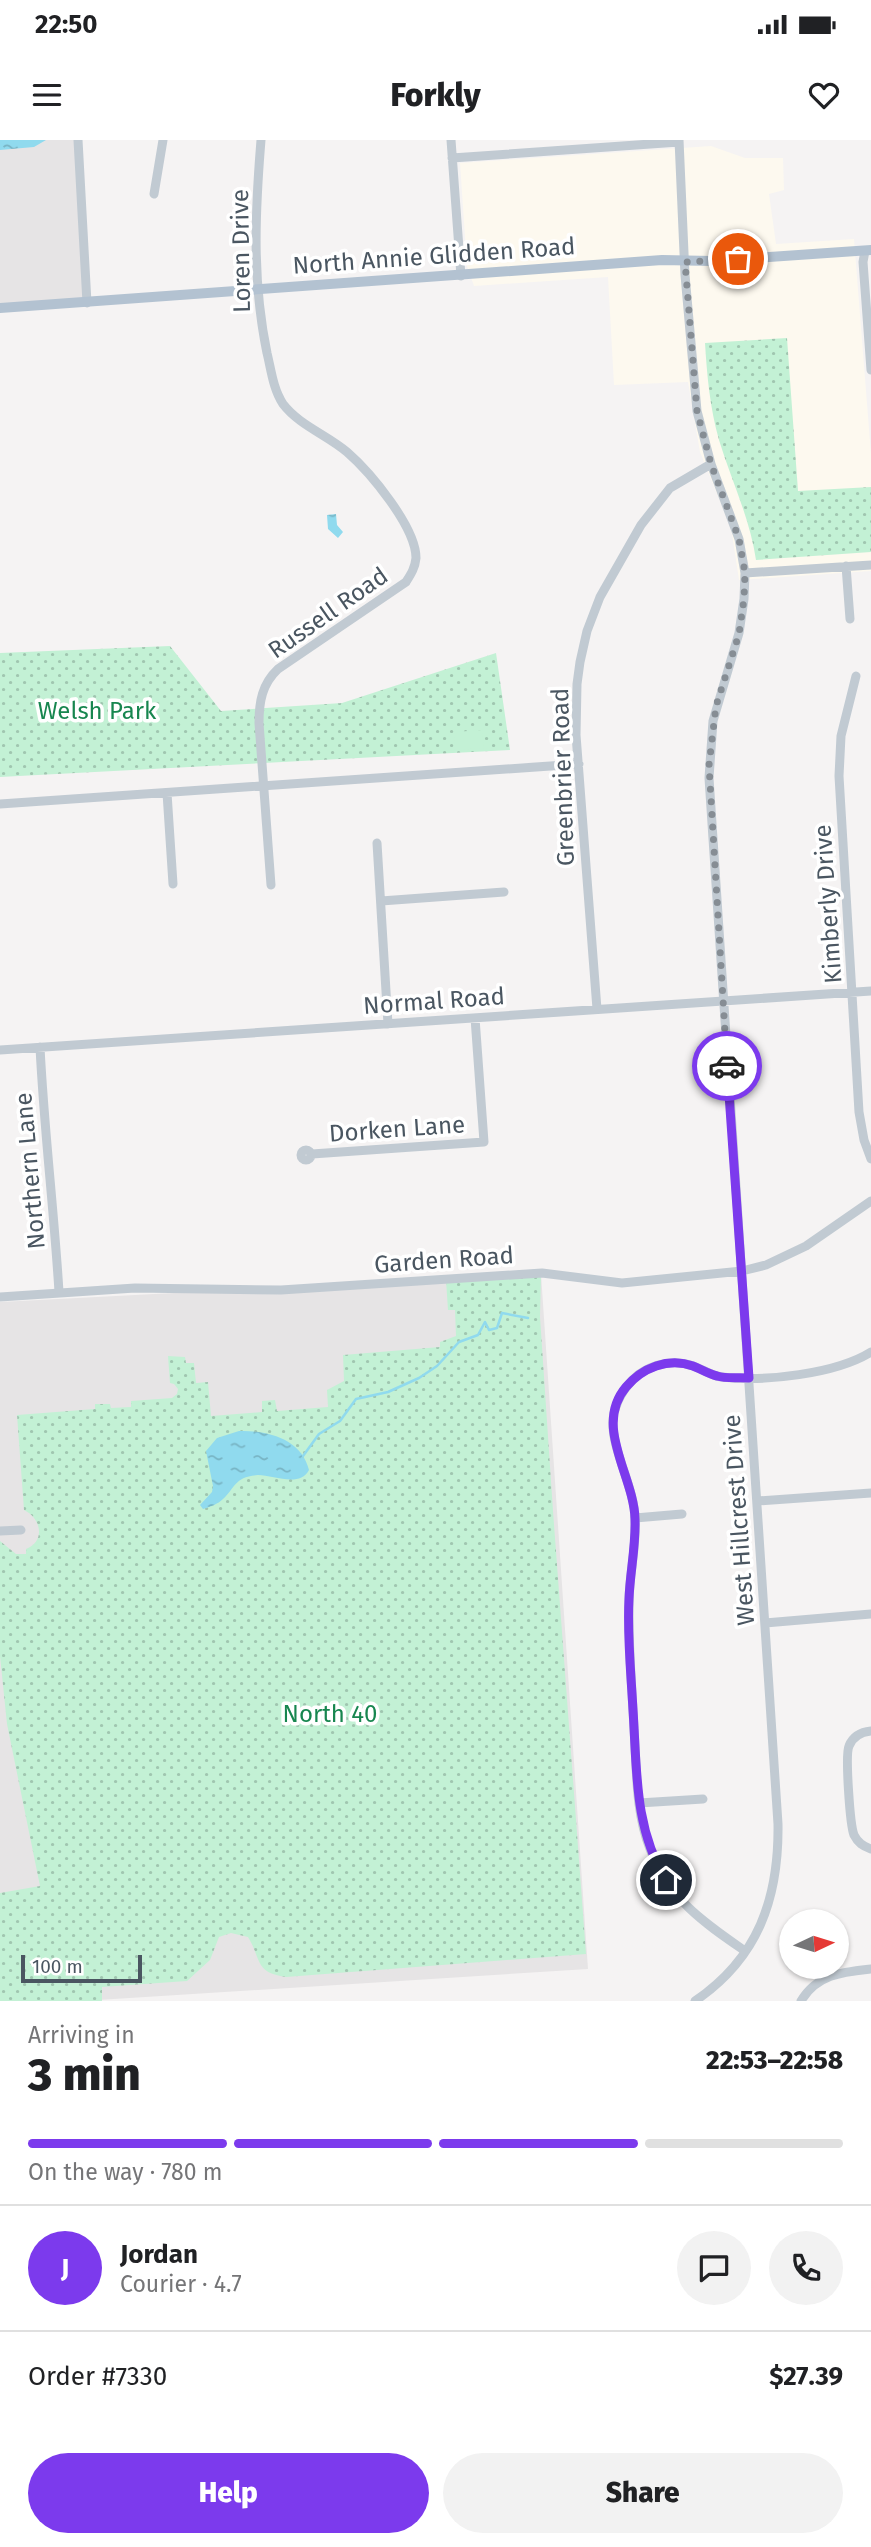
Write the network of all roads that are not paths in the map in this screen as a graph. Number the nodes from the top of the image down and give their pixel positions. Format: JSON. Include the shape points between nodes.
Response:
{"nodes":[{"id":1,"x":78,"y":140,"type":"edge"},
{"id":2,"x":163,"y":140,"type":"edge"},
{"id":3,"x":261,"y":140,"type":"edge"},
{"id":4,"x":451,"y":140,"type":"edge"},
{"id":5,"x":679,"y":141,"type":"edge"},
{"id":6,"x":452,"y":158,"type":"junction"},
{"id":7,"x":154,"y":194,"type":"dead end"},
{"id":8,"x":868,"y":251,"type":"edge"},
{"id":9,"x":685,"y":262,"type":"junction"},
{"id":10,"x":461,"y":276,"type":"junction"},
{"id":11,"x":257,"y":290,"type":"junction"},
{"id":12,"x":87,"y":303,"type":"junction"},
{"id":13,"x":0,"y":308,"type":"edge"},
{"id":14,"x":871,"y":370,"type":"edge"},
{"id":15,"x":347,"y":452,"type":"joint"},
{"id":16,"x":711,"y":464,"type":"junction"},
{"id":17,"x":871,"y":565,"type":"edge"},
{"id":18,"x":846,"y":566,"type":"junction"},
{"id":19,"x":745,"y":573,"type":"junction"},
{"id":20,"x":850,"y":619,"type":"dead end"},
{"id":21,"x":856,"y":676,"type":"dead end"},
{"id":22,"x":579,"y":764,"type":"junction"},
{"id":23,"x":264,"y":785,"type":"junction"},
{"id":24,"x":167,"y":793,"type":"junction"},
{"id":25,"x":0,"y":804,"type":"edge"},
{"id":26,"x":377,"y":843,"type":"dead end"},
{"id":27,"x":173,"y":884,"type":"dead end"},
{"id":28,"x":271,"y":885,"type":"dead end"},
{"id":29,"x":504,"y":892,"type":"dead end"},
{"id":30,"x":381,"y":901,"type":"junction"},
{"id":31,"x":871,"y":991,"type":"edge"},
{"id":32,"x":853,"y":992,"type":"junction"},
{"id":33,"x":723,"y":1002,"type":"junction"},
{"id":34,"x":597,"y":1009,"type":"junction"},
{"id":35,"x":475,"y":1018,"type":"junction"},
{"id":36,"x":388,"y":1024,"type":"junction"},
{"id":37,"x":40,"y":1047,"type":"junction"},
{"id":38,"x":0,"y":1050,"type":"edge"},
{"id":39,"x":312,"y":1154,"type":"dead end"},
{"id":40,"x":871,"y":1159,"type":"edge"},
{"id":41,"x":871,"y":1201,"type":"edge"},
{"id":42,"x":742,"y":1271,"type":"junction"},
{"id":43,"x":59,"y":1292,"type":"junction"},
{"id":44,"x":0,"y":1297,"type":"edge"},
{"id":45,"x":871,"y":1352,"type":"edge"},
{"id":46,"x":749,"y":1378,"type":"junction"},
{"id":47,"x":871,"y":1493,"type":"edge"},
{"id":48,"x":757,"y":1501,"type":"junction"},
{"id":49,"x":682,"y":1514,"type":"dead end"},
{"id":50,"x":635,"y":1518,"type":"junction"},
{"id":51,"x":21,"y":1530,"type":"dead end"},
{"id":52,"x":0,"y":1531,"type":"edge"},
{"id":53,"x":871,"y":1614,"type":"edge"},
{"id":54,"x":765,"y":1623,"type":"junction"},
{"id":55,"x":871,"y":1731,"type":"edge"},
{"id":56,"x":703,"y":1799,"type":"dead end"},
{"id":57,"x":639,"y":1803,"type":"junction"},
{"id":58,"x":871,"y":1849,"type":"edge"},
{"id":59,"x":745,"y":1951,"type":"junction"},
{"id":60,"x":871,"y":1969,"type":"edge"},
{"id":61,"x":695,"y":2001,"type":"edge"},
{"id":62,"x":802,"y":2001,"type":"edge"}],
"edges":[{"from":1,"to":12,"type":"street"},
{"from":2,"to":7,"type":"street"},
{"from":3,"to":11,"type":"street","name":"Loren Drive"},
{"from":4,"to":6,"type":"street"},
{"from":5,"to":6,"type":"street"},
{"from":5,"to":9,"type":"street","name":"West Hillcrest Drive"},
{"from":6,"to":10,"type":"street"},
{"from":8,"to":9,"type":"main road","name":"North Annie Glidden Road"},
{"from":8,"to":14,"type":"street","via":[[863,262]]},
{"from":9,"to":10,"type":"main road","name":"North Annie Glidden Road"},
{"from":9,"to":16,"type":"street","name":"West Hillcrest Drive","via":[[694,390]]},
{"from":10,"to":11,"type":"main road","name":"North Annie Glidden Road"},
{"from":11,"to":12,"type":"main road","name":"North Annie Glidden Road"},
{"from":11,"to":15,"type":"street","name":"Loren Drive","via":[[272,376],[282,402]]},
{"from":12,"to":13,"type":"main road","name":"North Annie Glidden Road"},
{"from":15,"to":23,"type":"street","name":"Russell Road","via":[[389,500],[411,537],[414,568],[397,590],[278,668],[268,680],[259,710]]},
{"from":16,"to":19,"type":"street","name":"West Hillcrest Drive","via":[[739,539]]},
{"from":16,"to":22,"type":"street","name":"Greenbrier Road","via":[[676,483],[662,497],[600,597],[576,684]]},
{"from":17,"to":18,"type":"street"},
{"from":18,"to":19,"type":"street"},
{"from":18,"to":20,"type":"street"},
{"from":19,"to":33,"type":"street","name":"West Hillcrest Drive","via":[[739,634],[716,706],[709,765]]},
{"from":21,"to":32,"type":"street","name":"Kimberly Drive","via":[[839,758]]},
{"from":22,"to":23,"type":"street"},
{"from":22,"to":34,"type":"street","name":"Greenbrier Road"},
{"from":23,"to":24,"type":"street"},
{"from":23,"to":28,"type":"street","name":"Russell Road"},
{"from":24,"to":25,"type":"street"},
{"from":24,"to":27,"type":"street"},
{"from":26,"to":30,"type":"street"},
{"from":29,"to":30,"type":"street"},
{"from":30,"to":36,"type":"street"},
{"from":31,"to":32,"type":"street","name":"Normal Road"},
{"from":32,"to":33,"type":"street","name":"Normal Road"},
{"from":32,"to":40,"type":"street","name":"Kimberly Drive","via":[[862,1131]]},
{"from":33,"to":34,"type":"street","name":"Normal Road"},
{"from":33,"to":42,"type":"street","name":"West Hillcrest Drive"},
{"from":34,"to":35,"type":"street","name":"Normal Road"},
{"from":35,"to":36,"type":"street","name":"Normal Road"},
{"from":35,"to":39,"type":"street","name":"Dorken Lane","via":[[484,1142]]},
{"from":36,"to":37,"type":"street","name":"Normal Road"},
{"from":37,"to":38,"type":"street","name":"Normal Road"},
{"from":37,"to":43,"type":"street","name":"Northern Lane"},
{"from":41,"to":42,"type":"street","name":"Garden Road","via":[[806,1246]]},
{"from":42,"to":43,"type":"street","name":"Garden Road","via":[[622,1283],[542,1273],[281,1290],[183,1287]]},
{"from":42,"to":46,"type":"street","name":"West Hillcrest Drive"},
{"from":43,"to":44,"type":"street","name":"Garden Road"},
{"from":45,"to":46,"type":"street","via":[[828,1370]]},
{"from":46,"to":48,"type":"street","name":"West Hillcrest Drive"},
{"from":46,"to":50,"type":"street","via":[[721,1377],[671,1363],[644,1371],[625,1388],[613,1428]]},
{"from":47,"to":48,"type":"street"},
{"from":48,"to":54,"type":"street","name":"West Hillcrest Drive"},
{"from":49,"to":50,"type":"street"},
{"from":50,"to":57,"type":"street","via":[[629,1635]]},
{"from":51,"to":52,"type":"street"},
{"from":53,"to":54,"type":"street"},
{"from":54,"to":59,"type":"street","name":"West Hillcrest Drive","via":[[778,1859],[767,1908]]},
{"from":55,"to":58,"type":"street","via":[[858,1734],[847,1753],[853,1829],[859,1843]]},
{"from":56,"to":57,"type":"street"},
{"from":57,"to":59,"type":"street","via":[[649,1846],[670,1886],[701,1921]]},
{"from":59,"to":61,"type":"street","name":"West Hillcrest Drive","via":[[730,1971]]},
{"from":60,"to":62,"type":"street","via":[[826,1977],[813,1985]]}]}
